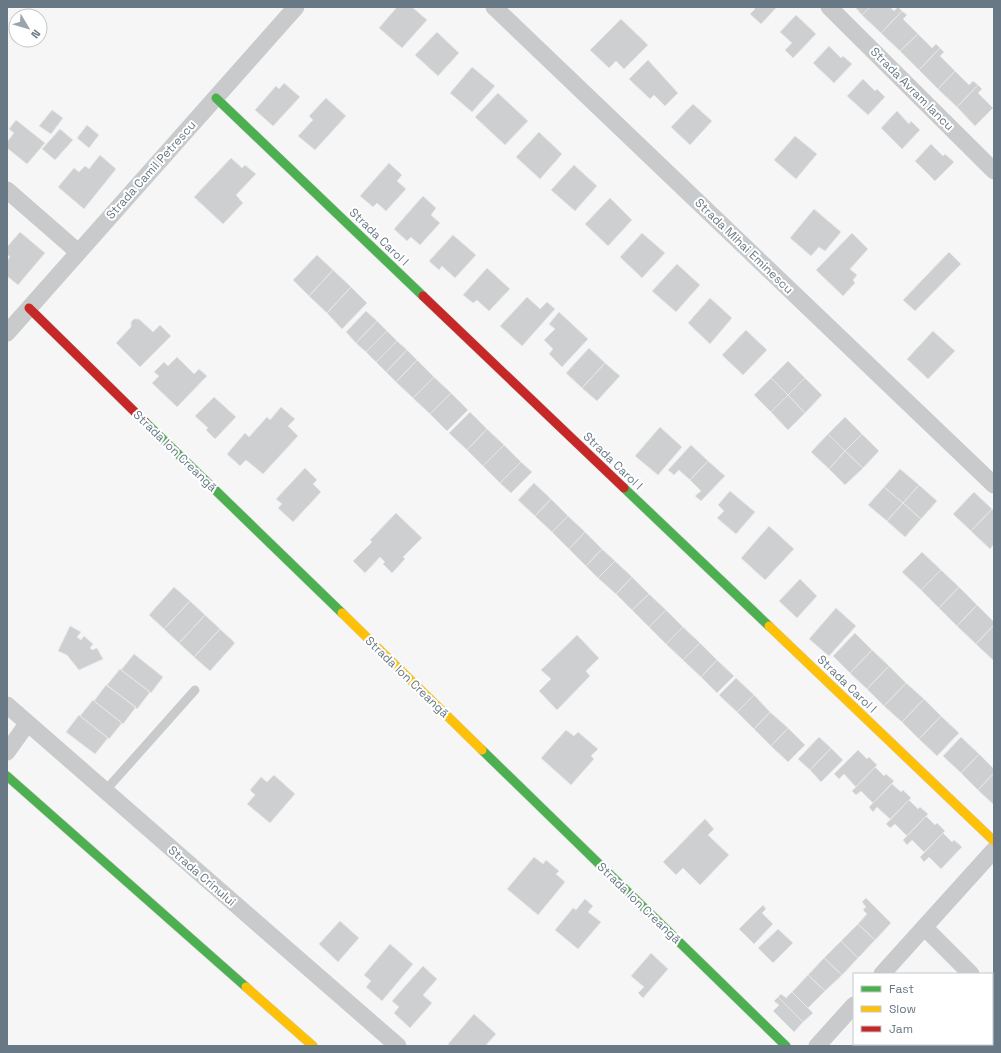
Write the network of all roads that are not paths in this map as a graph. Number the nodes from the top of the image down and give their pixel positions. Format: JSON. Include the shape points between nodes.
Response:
{"nodes":[{"id":1,"x":296,"y":7,"type":"edge"},
{"id":2,"x":494,"y":7,"type":"edge"},
{"id":3,"x":829,"y":7,"type":"edge"},
{"id":4,"x":216,"y":98,"type":"junction"},
{"id":5,"x":994,"y":171,"type":"edge"},
{"id":6,"x":7,"y":190,"type":"edge"},
{"id":7,"x":78,"y":252,"type":"junction"},
{"id":8,"x":29,"y":308,"type":"junction"},
{"id":9,"x":7,"y":333,"type":"edge"},
{"id":10,"x":994,"y":486,"type":"edge"},
{"id":11,"x":195,"y":690,"type":"dead end"},
{"id":12,"x":7,"y":705,"type":"edge"},
{"id":13,"x":27,"y":724,"type":"junction"},
{"id":14,"x":7,"y":752,"type":"edge"},
{"id":15,"x":7,"y":776,"type":"edge"},
{"id":16,"x":105,"y":791,"type":"junction"},
{"id":17,"x":994,"y":841,"type":"edge"},
{"id":18,"x":994,"y":850,"type":"edge"},
{"id":19,"x":924,"y":927,"type":"junction"},
{"id":20,"x":883,"y":973,"type":"edge"},
{"id":21,"x":970,"y":973,"type":"edge"},
{"id":22,"x":853,"y":1006,"type":"edge"},
{"id":23,"x":313,"y":1046,"type":"edge"},
{"id":24,"x":398,"y":1046,"type":"edge"},
{"id":25,"x":786,"y":1046,"type":"edge"},
{"id":26,"x":818,"y":1046,"type":"edge"}],
"edges":[{"from":1,"to":4,"type":"street","name":"Strada Camil Petrescu"},
{"from":2,"to":10,"type":"street","name":"Strada Mihai Eminescu"},
{"from":3,"to":5,"type":"street","name":"Strada Avram Iancu"},
{"from":4,"to":7,"type":"street","name":"Strada Camil Petrescu"},
{"from":4,"to":17,"type":"main road","name":"Strada Carol I"},
{"from":6,"to":7,"type":"street"},
{"from":7,"to":8,"type":"street","name":"Strada Camil Petrescu"},
{"from":8,"to":9,"type":"street","name":"Strada Camil Petrescu"},
{"from":8,"to":25,"type":"main road","name":"Strada Ion Creangă"},
{"from":11,"to":16,"type":"lane"},
{"from":12,"to":13,"type":"street","name":"Strada Crinului"},
{"from":13,"to":14,"type":"street"},
{"from":13,"to":16,"type":"street","name":"Strada Crinului"},
{"from":15,"to":23,"type":"main road"},
{"from":16,"to":24,"type":"street","name":"Strada Crinului"},
{"from":18,"to":19,"type":"street"},
{"from":19,"to":20,"type":"street"},
{"from":19,"to":21,"type":"street"},
{"from":22,"to":26,"type":"street"}]}
